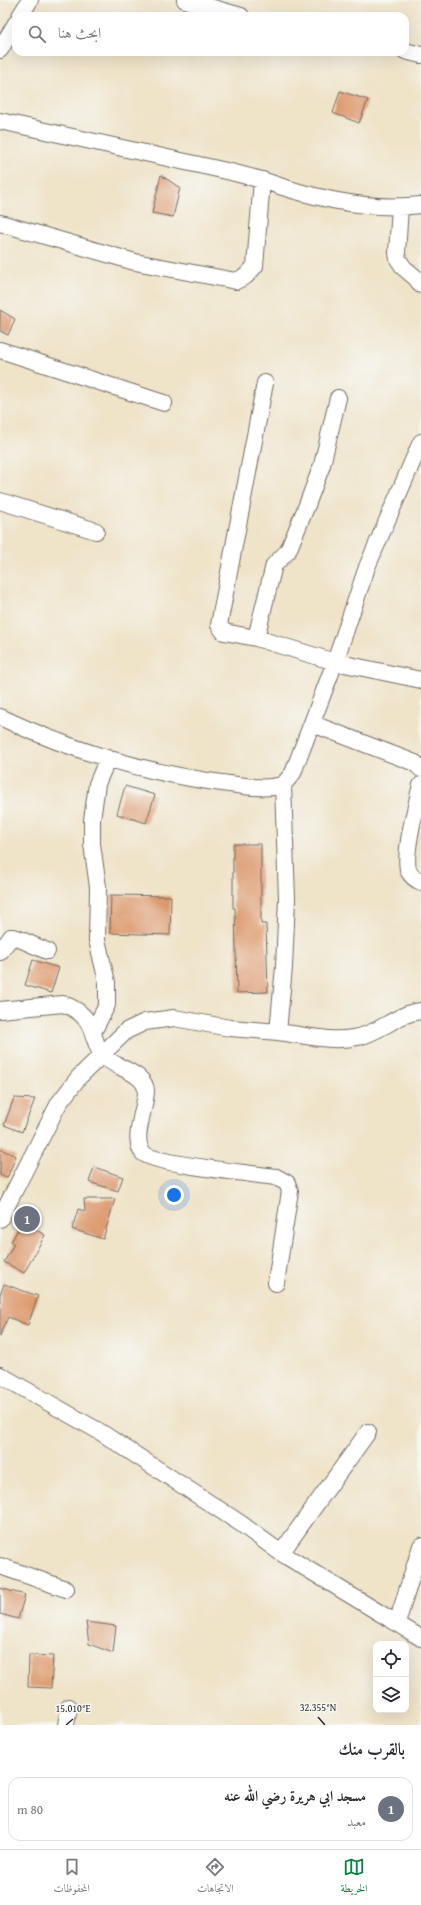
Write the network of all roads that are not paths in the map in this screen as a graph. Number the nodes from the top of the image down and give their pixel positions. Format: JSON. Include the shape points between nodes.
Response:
{"nodes":[{"id":1,"x":30,"y":0,"type":"edge"},
{"id":2,"x":185,"y":0,"type":"edge"},
{"id":3,"x":22,"y":12,"type":"edge"},
{"id":4,"x":227,"y":12,"type":"edge"},
{"id":5,"x":12,"y":30,"type":"edge"},
{"id":6,"x":0,"y":50,"type":"edge"},
{"id":7,"x":409,"y":52,"type":"edge"},
{"id":8,"x":421,"y":55,"type":"edge"},
{"id":9,"x":0,"y":121,"type":"edge"},
{"id":10,"x":262,"y":180,"type":"junction"},
{"id":11,"x":421,"y":205,"type":"edge"},
{"id":12,"x":400,"y":207,"type":"junction"},
{"id":13,"x":0,"y":223,"type":"edge"},
{"id":14,"x":421,"y":285,"type":"edge"},
{"id":15,"x":0,"y":350,"type":"edge"},
{"id":16,"x":265,"y":383,"type":"dead end"},
{"id":17,"x":338,"y":398,"type":"dead end"},
{"id":18,"x":164,"y":403,"type":"dead end"},
{"id":19,"x":421,"y":442,"type":"edge"},
{"id":20,"x":0,"y":501,"type":"edge"},
{"id":21,"x":96,"y":532,"type":"dead end"},
{"id":22,"x":256,"y":638,"type":"junction"},
{"id":23,"x":335,"y":662,"type":"junction"},
{"id":24,"x":421,"y":680,"type":"edge"},
{"id":25,"x":0,"y":717,"type":"edge"},
{"id":26,"x":313,"y":724,"type":"junction"},
{"id":27,"x":108,"y":758,"type":"junction"},
{"id":28,"x":421,"y":769,"type":"edge"},
{"id":29,"x":283,"y":785,"type":"junction"},
{"id":30,"x":421,"y":785,"type":"edge"},
{"id":31,"x":421,"y":882,"type":"edge"},
{"id":32,"x":47,"y":950,"type":"dead end"},
{"id":33,"x":0,"y":952,"type":"edge"},
{"id":34,"x":0,"y":1010,"type":"edge"},
{"id":35,"x":421,"y":1011,"type":"edge"},
{"id":36,"x":93,"y":1032,"type":"junction"},
{"id":37,"x":278,"y":1032,"type":"junction"},
{"id":38,"x":102,"y":1055,"type":"junction"},
{"id":39,"x":0,"y":1219,"type":"edge"},
{"id":40,"x":276,"y":1283,"type":"dead end"},
{"id":41,"x":0,"y":1375,"type":"edge"},
{"id":42,"x":368,"y":1432,"type":"dead end"},
{"id":43,"x":421,"y":1546,"type":"edge"},
{"id":44,"x":281,"y":1553,"type":"junction"},
{"id":45,"x":0,"y":1566,"type":"edge"},
{"id":46,"x":66,"y":1590,"type":"dead end"},
{"id":47,"x":397,"y":1624,"type":"junction"},
{"id":48,"x":421,"y":1638,"type":"edge"},
{"id":49,"x":69,"y":1707,"type":"dead end"},
{"id":50,"x":66,"y":1725,"type":"edge"}],
"edges":[{"from":1,"to":3,"type":"street"},
{"from":2,"to":4,"type":"street"},
{"from":5,"to":6,"type":"street"},
{"from":7,"to":8,"type":"street"},
{"from":9,"to":10,"type":"street"},
{"from":10,"to":12,"type":"street","via":[[354,203]]},
{"from":10,"to":13,"type":"street","via":[[255,266],[246,276],[236,281],[135,262]]},
{"from":11,"to":12,"type":"street"},
{"from":12,"to":14,"type":"street","via":[[396,253],[398,259]]},
{"from":15,"to":18,"type":"street"},
{"from":16,"to":22,"type":"street","via":[[219,625],[224,632]]},
{"from":17,"to":22,"type":"street","via":[[322,464],[308,505],[288,550],[274,565]]},
{"from":19,"to":23,"type":"street","via":[[367,568]]},
{"from":20,"to":21,"type":"street"},
{"from":22,"to":23,"type":"street"},
{"from":23,"to":24,"type":"street"},
{"from":23,"to":26,"type":"street"},
{"from":25,"to":27,"type":"street","via":[[60,743]]},
{"from":26,"to":28,"type":"street","via":[[415,762]]},
{"from":26,"to":29,"type":"street","via":[[293,773]]},
{"from":27,"to":29,"type":"street","via":[[190,779],[272,788]]},
{"from":27,"to":36,"type":"street","via":[[97,784],[92,820],[92,844],[98,887],[97,940],[106,982],[107,1005]]},
{"from":29,"to":37,"type":"street","via":[[287,899]]},
{"from":30,"to":31,"type":"street","via":[[407,855],[409,871]]},
{"from":32,"to":33,"type":"street","via":[[10,937]]},
{"from":34,"to":36,"type":"street","via":[[63,1004],[81,1013]]},
{"from":35,"to":37,"type":"street","via":[[409,1012],[378,1030],[358,1037],[330,1039]]},
{"from":36,"to":38,"type":"street"},
{"from":37,"to":38,"type":"street","via":[[230,1028],[174,1018],[145,1022],[126,1032]]},
{"from":38,"to":39,"type":"street","via":[[58,1103]]},
{"from":38,"to":40,"type":"street","via":[[144,1083],[146,1091],[139,1128],[139,1147],[143,1154],[162,1161],[276,1177],[287,1183],[290,1191],[289,1203]]},
{"from":41,"to":44,"type":"street","via":[[102,1433],[240,1523]]},
{"from":42,"to":44,"type":"street"},
{"from":43,"to":47,"type":"street"},
{"from":44,"to":47,"type":"street"},
{"from":45,"to":46,"type":"street"},
{"from":47,"to":48,"type":"street"},
{"from":49,"to":50,"type":"street"}]}
